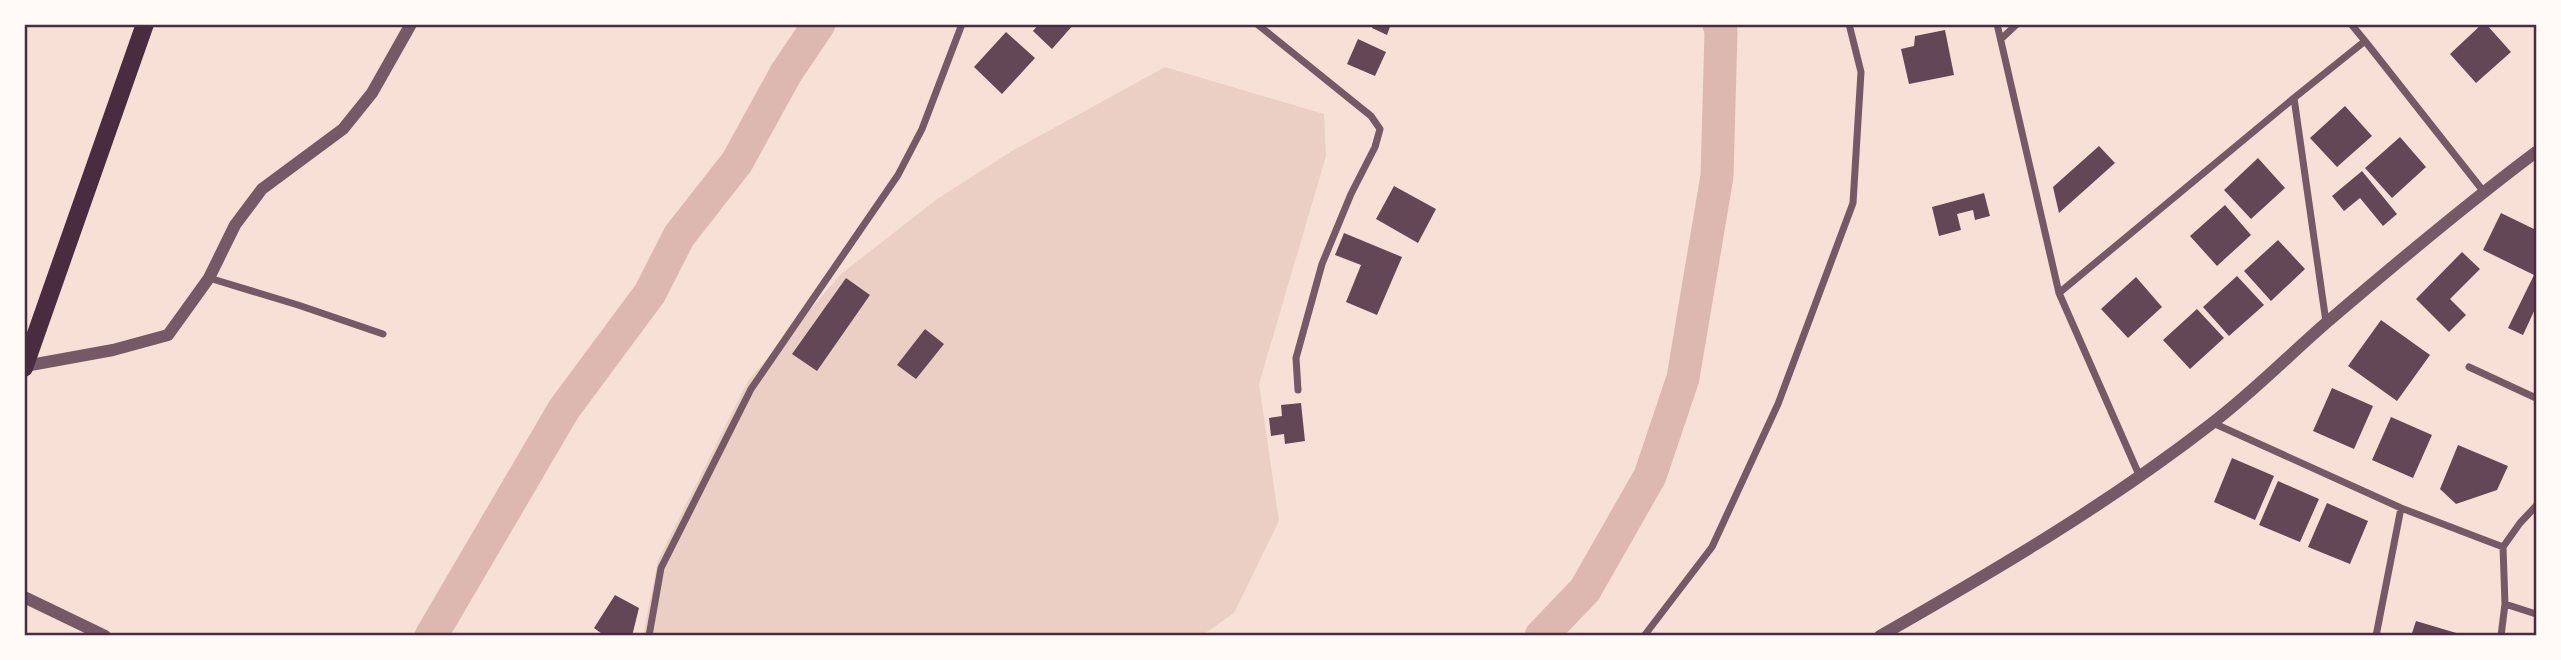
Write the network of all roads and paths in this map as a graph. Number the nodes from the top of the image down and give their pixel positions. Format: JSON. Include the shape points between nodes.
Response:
{"nodes":[{"id":1,"x":145,"y":24,"type":"edge"},
{"id":2,"x":411,"y":24,"type":"edge"},
{"id":3,"x":962,"y":24,"type":"edge"},
{"id":4,"x":1257,"y":24,"type":"edge"},
{"id":5,"x":1849,"y":24,"type":"edge"},
{"id":6,"x":1997,"y":24,"type":"edge"},
{"id":7,"x":2017,"y":24,"type":"edge"},
{"id":8,"x":2351,"y":24,"type":"edge"},
{"id":9,"x":2001,"y":39,"type":"junction"},
{"id":10,"x":2365,"y":41,"type":"junction"},
{"id":11,"x":2294,"y":99,"type":"junction"},
{"id":12,"x":2536,"y":152,"type":"edge"},
{"id":13,"x":2484,"y":192,"type":"junction"},
{"id":14,"x":209,"y":278,"type":"junction"},
{"id":15,"x":2060,"y":293,"type":"junction"},
{"id":16,"x":2326,"y":323,"type":"junction"},
{"id":17,"x":383,"y":334,"type":"dead end"},
{"id":18,"x":25,"y":367,"type":"edge"},
{"id":19,"x":2469,"y":367,"type":"dead end"},
{"id":20,"x":1298,"y":390,"type":"dead end"},
{"id":21,"x":2536,"y":398,"type":"edge"},
{"id":22,"x":2213,"y":423,"type":"junction"},
{"id":23,"x":2140,"y":477,"type":"junction"},
{"id":24,"x":2536,"y":506,"type":"edge"},
{"id":25,"x":2401,"y":508,"type":"junction"},
{"id":26,"x":2503,"y":547,"type":"junction"},
{"id":27,"x":26,"y":596,"type":"edge"},
{"id":28,"x":2505,"y":604,"type":"junction"},
{"id":29,"x":2536,"y":614,"type":"edge"},
{"id":30,"x":105,"y":635,"type":"edge"},
{"id":31,"x":649,"y":635,"type":"edge"},
{"id":32,"x":1644,"y":635,"type":"edge"},
{"id":33,"x":1880,"y":635,"type":"edge"},
{"id":34,"x":2376,"y":635,"type":"edge"},
{"id":35,"x":2501,"y":635,"type":"edge"}],
"edges":[{"from":1,"to":18,"type":"main road"},
{"from":2,"to":14,"type":"street","via":[[372,93],[343,128],[262,189],[235,225]]},
{"from":3,"to":31,"type":"street","via":[[922,128],[898,175],[751,389],[661,568]]},
{"from":4,"to":20,"type":"street","via":[[1371,116],[1380,129],[1322,264],[1296,358]]},
{"from":5,"to":32,"type":"street","via":[[1861,72],[1853,203],[1778,404],[1712,547]]},
{"from":6,"to":9,"type":"street"},
{"from":7,"to":9,"type":"street"},
{"from":8,"to":10,"type":"street"},
{"from":9,"to":15,"type":"street"},
{"from":10,"to":11,"type":"street"},
{"from":10,"to":13,"type":"street"},
{"from":11,"to":15,"type":"street"},
{"from":11,"to":16,"type":"street"},
{"from":12,"to":13,"type":"street"},
{"from":13,"to":16,"type":"street"},
{"from":14,"to":17,"type":"street"},
{"from":14,"to":18,"type":"street","via":[[168,335]]},
{"from":15,"to":23,"type":"street"},
{"from":16,"to":22,"type":"street"},
{"from":19,"to":21,"type":"street"},
{"from":22,"to":23,"type":"street"},
{"from":22,"to":25,"type":"street"},
{"from":23,"to":33,"type":"street","via":[[1976,582]]},
{"from":24,"to":26,"type":"street"},
{"from":25,"to":26,"type":"street"},
{"from":25,"to":34,"type":"street"},
{"from":26,"to":28,"type":"street"},
{"from":27,"to":30,"type":"street"},
{"from":28,"to":29,"type":"street"},
{"from":28,"to":35,"type":"street"}]}
